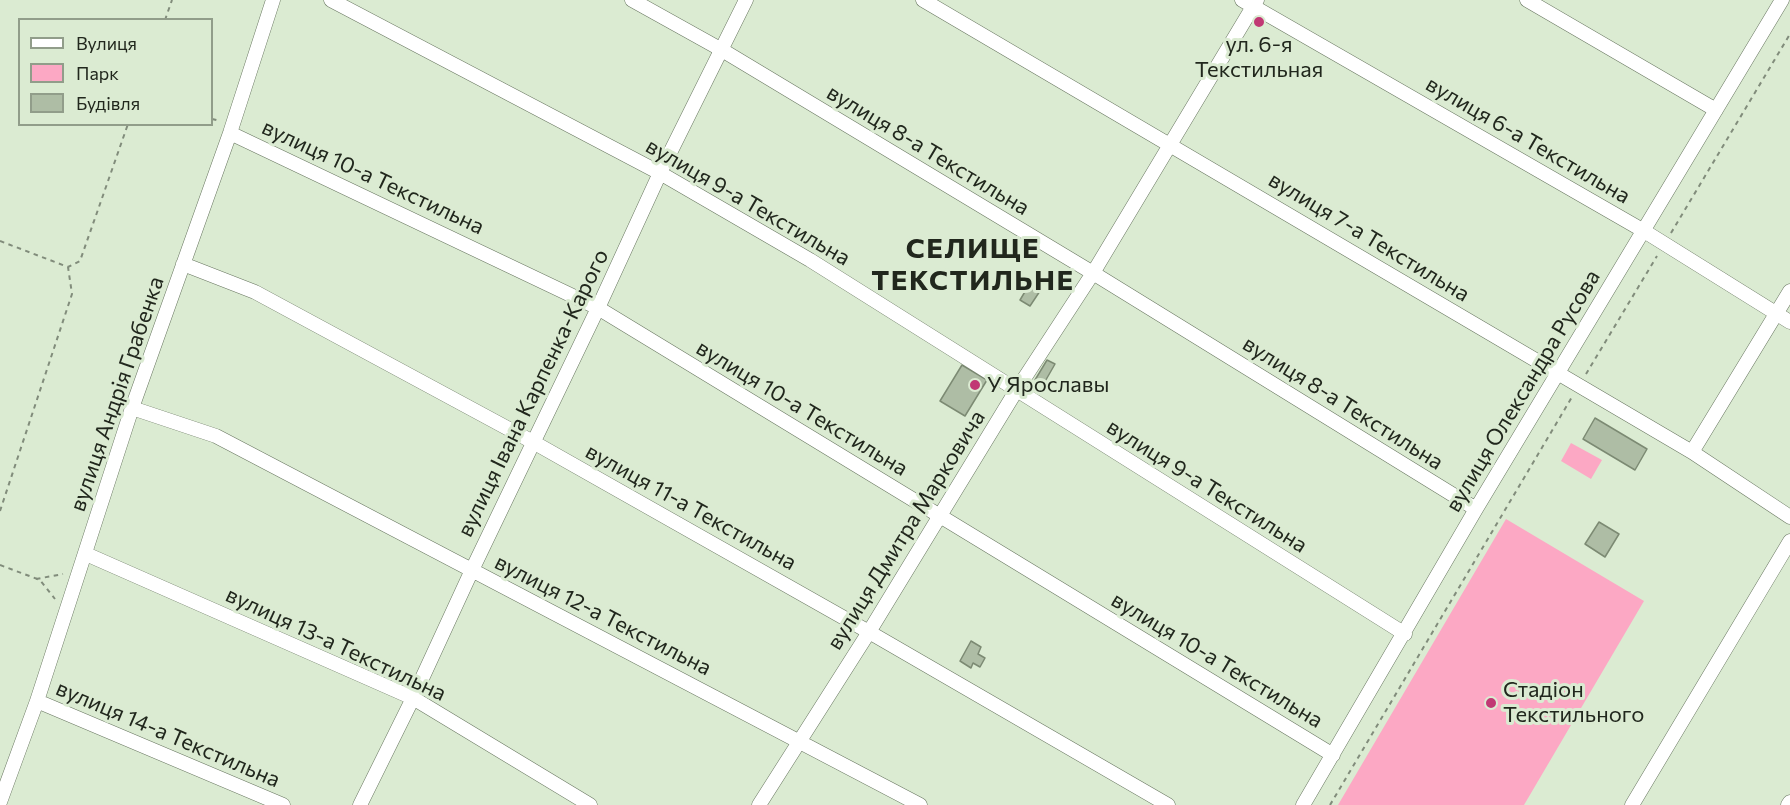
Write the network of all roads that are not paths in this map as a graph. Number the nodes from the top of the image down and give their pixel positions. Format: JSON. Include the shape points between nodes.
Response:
{"nodes":[{"id":1,"x":273,"y":0,"type":"edge"},
{"id":2,"x":331,"y":0,"type":"edge"},
{"id":3,"x":632,"y":0,"type":"edge"},
{"id":4,"x":746,"y":0,"type":"edge"},
{"id":5,"x":923,"y":0,"type":"edge"},
{"id":6,"x":1527,"y":0,"type":"edge"},
{"id":7,"x":1782,"y":0,"type":"edge"},
{"id":8,"x":1251,"y":2,"type":"edge"},
{"id":9,"x":722,"y":50,"type":"junction"},
{"id":10,"x":1716,"y":110,"type":"junction"},
{"id":11,"x":230,"y":133,"type":"junction"},
{"id":12,"x":1170,"y":144,"type":"junction"},
{"id":13,"x":660,"y":173,"type":"junction"},
{"id":14,"x":1644,"y":231,"type":"junction"},
{"id":15,"x":183,"y":264,"type":"junction"},
{"id":16,"x":1093,"y":273,"type":"junction"},
{"id":17,"x":1790,"y":291,"type":"edge"},
{"id":18,"x":598,"y":308,"type":"junction"},
{"id":19,"x":1777,"y":314,"type":"junction"},
{"id":20,"x":1790,"y":322,"type":"edge"},
{"id":21,"x":1559,"y":373,"type":"junction"},
{"id":22,"x":1016,"y":391,"type":"junction"},
{"id":23,"x":132,"y":408,"type":"junction"},
{"id":24,"x":533,"y":442,"type":"junction"},
{"id":25,"x":1692,"y":452,"type":"junction"},
{"id":26,"x":1476,"y":509,"type":"junction"},
{"id":27,"x":940,"y":516,"type":"junction"},
{"id":28,"x":1790,"y":517,"type":"edge"},
{"id":29,"x":1790,"y":541,"type":"edge"},
{"id":30,"x":86,"y":554,"type":"junction"},
{"id":31,"x":472,"y":570,"type":"junction"},
{"id":32,"x":869,"y":632,"type":"junction"},
{"id":33,"x":1405,"y":634,"type":"junction"},
{"id":34,"x":413,"y":698,"type":"junction"},
{"id":35,"x":37,"y":701,"type":"junction"},
{"id":36,"x":800,"y":741,"type":"junction"},
{"id":37,"x":1333,"y":755,"type":"junction"},
{"id":38,"x":0,"y":802,"type":"edge"},
{"id":39,"x":283,"y":805,"type":"edge"},
{"id":40,"x":360,"y":805,"type":"edge"},
{"id":41,"x":590,"y":805,"type":"edge"},
{"id":42,"x":759,"y":805,"type":"edge"},
{"id":43,"x":920,"y":805,"type":"edge"},
{"id":44,"x":1168,"y":805,"type":"edge"},
{"id":45,"x":1303,"y":805,"type":"edge"},
{"id":46,"x":1632,"y":805,"type":"edge"}],
"edges":[{"from":1,"to":11,"type":"street","name":"вулиця Андрія Грабенка"},
{"from":2,"to":13,"type":"street","name":"вулиця 9-а Текстильна"},
{"from":3,"to":9,"type":"street","name":"вулиця 8-а Текстильна"},
{"from":4,"to":9,"type":"street","name":"вулиця Івана Карпенка-Карого"},
{"from":5,"to":12,"type":"street","name":"вулиця 7-а Текстильна"},
{"from":6,"to":10,"type":"street"},
{"from":7,"to":10,"type":"street","name":"вулиця Олександра Русова"},
{"from":8,"to":12,"type":"street","name":"вулиця Дмитра Марковича"},
{"from":8,"to":14,"type":"street","name":"вулиця 6-а Текстильна"},
{"from":9,"to":13,"type":"street","name":"вулиця Івана Карпенка-Карого"},
{"from":9,"to":16,"type":"street","name":"вулиця 8-а Текстильна"},
{"from":10,"to":14,"type":"street","name":"вулиця Олександра Русова"},
{"from":11,"to":15,"type":"street","name":"вулиця Андрія Грабенка"},
{"from":11,"to":18,"type":"street","name":"вулиця 10-а Текстильна"},
{"from":12,"to":16,"type":"street","name":"вулиця Дмитра Марковича"},
{"from":12,"to":21,"type":"street","name":"вулиця 7-а Текстильна"},
{"from":13,"to":18,"type":"street","name":"вулиця Івана Карпенка-Карого"},
{"from":13,"to":22,"type":"street","name":"вулиця 9-а Текстильна","via":[[810,260]]},
{"from":14,"to":19,"type":"street","name":"вулиця 6-а Текстильна"},
{"from":14,"to":21,"type":"street","name":"вулиця Олександра Русова"},
{"from":15,"to":23,"type":"street","name":"вулиця Андрія Грабенка"},
{"from":15,"to":24,"type":"street","name":"вулиця 11-а Текстильна","via":[[255,292]]},
{"from":16,"to":22,"type":"street","name":"вулиця Дмитра Марковича"},
{"from":16,"to":26,"type":"street","name":"вулиця 8-а Текстильна"},
{"from":17,"to":19,"type":"street"},
{"from":18,"to":24,"type":"street","name":"вулиця Івана Карпенка-Карого"},
{"from":18,"to":27,"type":"street","name":"вулиця 10-а Текстильна"},
{"from":19,"to":20,"type":"street","name":"вулиця 6-а Текстильна"},
{"from":19,"to":25,"type":"street"},
{"from":21,"to":25,"type":"street","name":"вулиця 7-а Текстильна"},
{"from":21,"to":26,"type":"street","name":"вулиця Олександра Русова"},
{"from":22,"to":27,"type":"street","name":"вулиця Дмитра Марковича"},
{"from":22,"to":33,"type":"street","name":"вулиця 9-а Текстильна"},
{"from":23,"to":30,"type":"street","name":"вулиця Андрія Грабенка"},
{"from":23,"to":31,"type":"street","name":"вулиця 12-а Текстильна","via":[[216,436]]},
{"from":24,"to":31,"type":"street","name":"вулиця Івана Карпенка-Карого"},
{"from":24,"to":32,"type":"street","name":"вулиця 11-а Текстильна"},
{"from":25,"to":28,"type":"street","name":"вулиця 7-а Текстильна"},
{"from":26,"to":33,"type":"street","name":"вулиця Олександра Русова"},
{"from":27,"to":32,"type":"street","name":"вулиця Дмитра Марковича"},
{"from":27,"to":37,"type":"street","name":"вулиця 10-а Текстильна"},
{"from":29,"to":46,"type":"street"},
{"from":30,"to":34,"type":"street","name":"вулиця 13-а Текстильна"},
{"from":30,"to":35,"type":"street","name":"вулиця Андрія Грабенка"},
{"from":31,"to":34,"type":"street","name":"вулиця Івана Карпенка-Карого"},
{"from":31,"to":36,"type":"street","name":"вулиця 12-а Текстильна"},
{"from":32,"to":36,"type":"street","name":"вулиця Дмитра Марковича"},
{"from":32,"to":44,"type":"street","name":"вулиця 11-а Текстильна"},
{"from":33,"to":37,"type":"street","name":"вулиця Олександра Русова"},
{"from":34,"to":40,"type":"street","name":"вулиця Івана Карпенка-Карого"},
{"from":34,"to":41,"type":"street","name":"вулиця 13-а Текстильна"},
{"from":35,"to":38,"type":"street","name":"вулиця Андрія Грабенка"},
{"from":35,"to":39,"type":"street","name":"вулиця 14-а Текстильна"},
{"from":36,"to":42,"type":"street","name":"вулиця Дмитра Марковича"},
{"from":36,"to":43,"type":"street","name":"вулиця 12-а Текстильна"},
{"from":37,"to":45,"type":"street","name":"вулиця Олександра Русова"}]}
